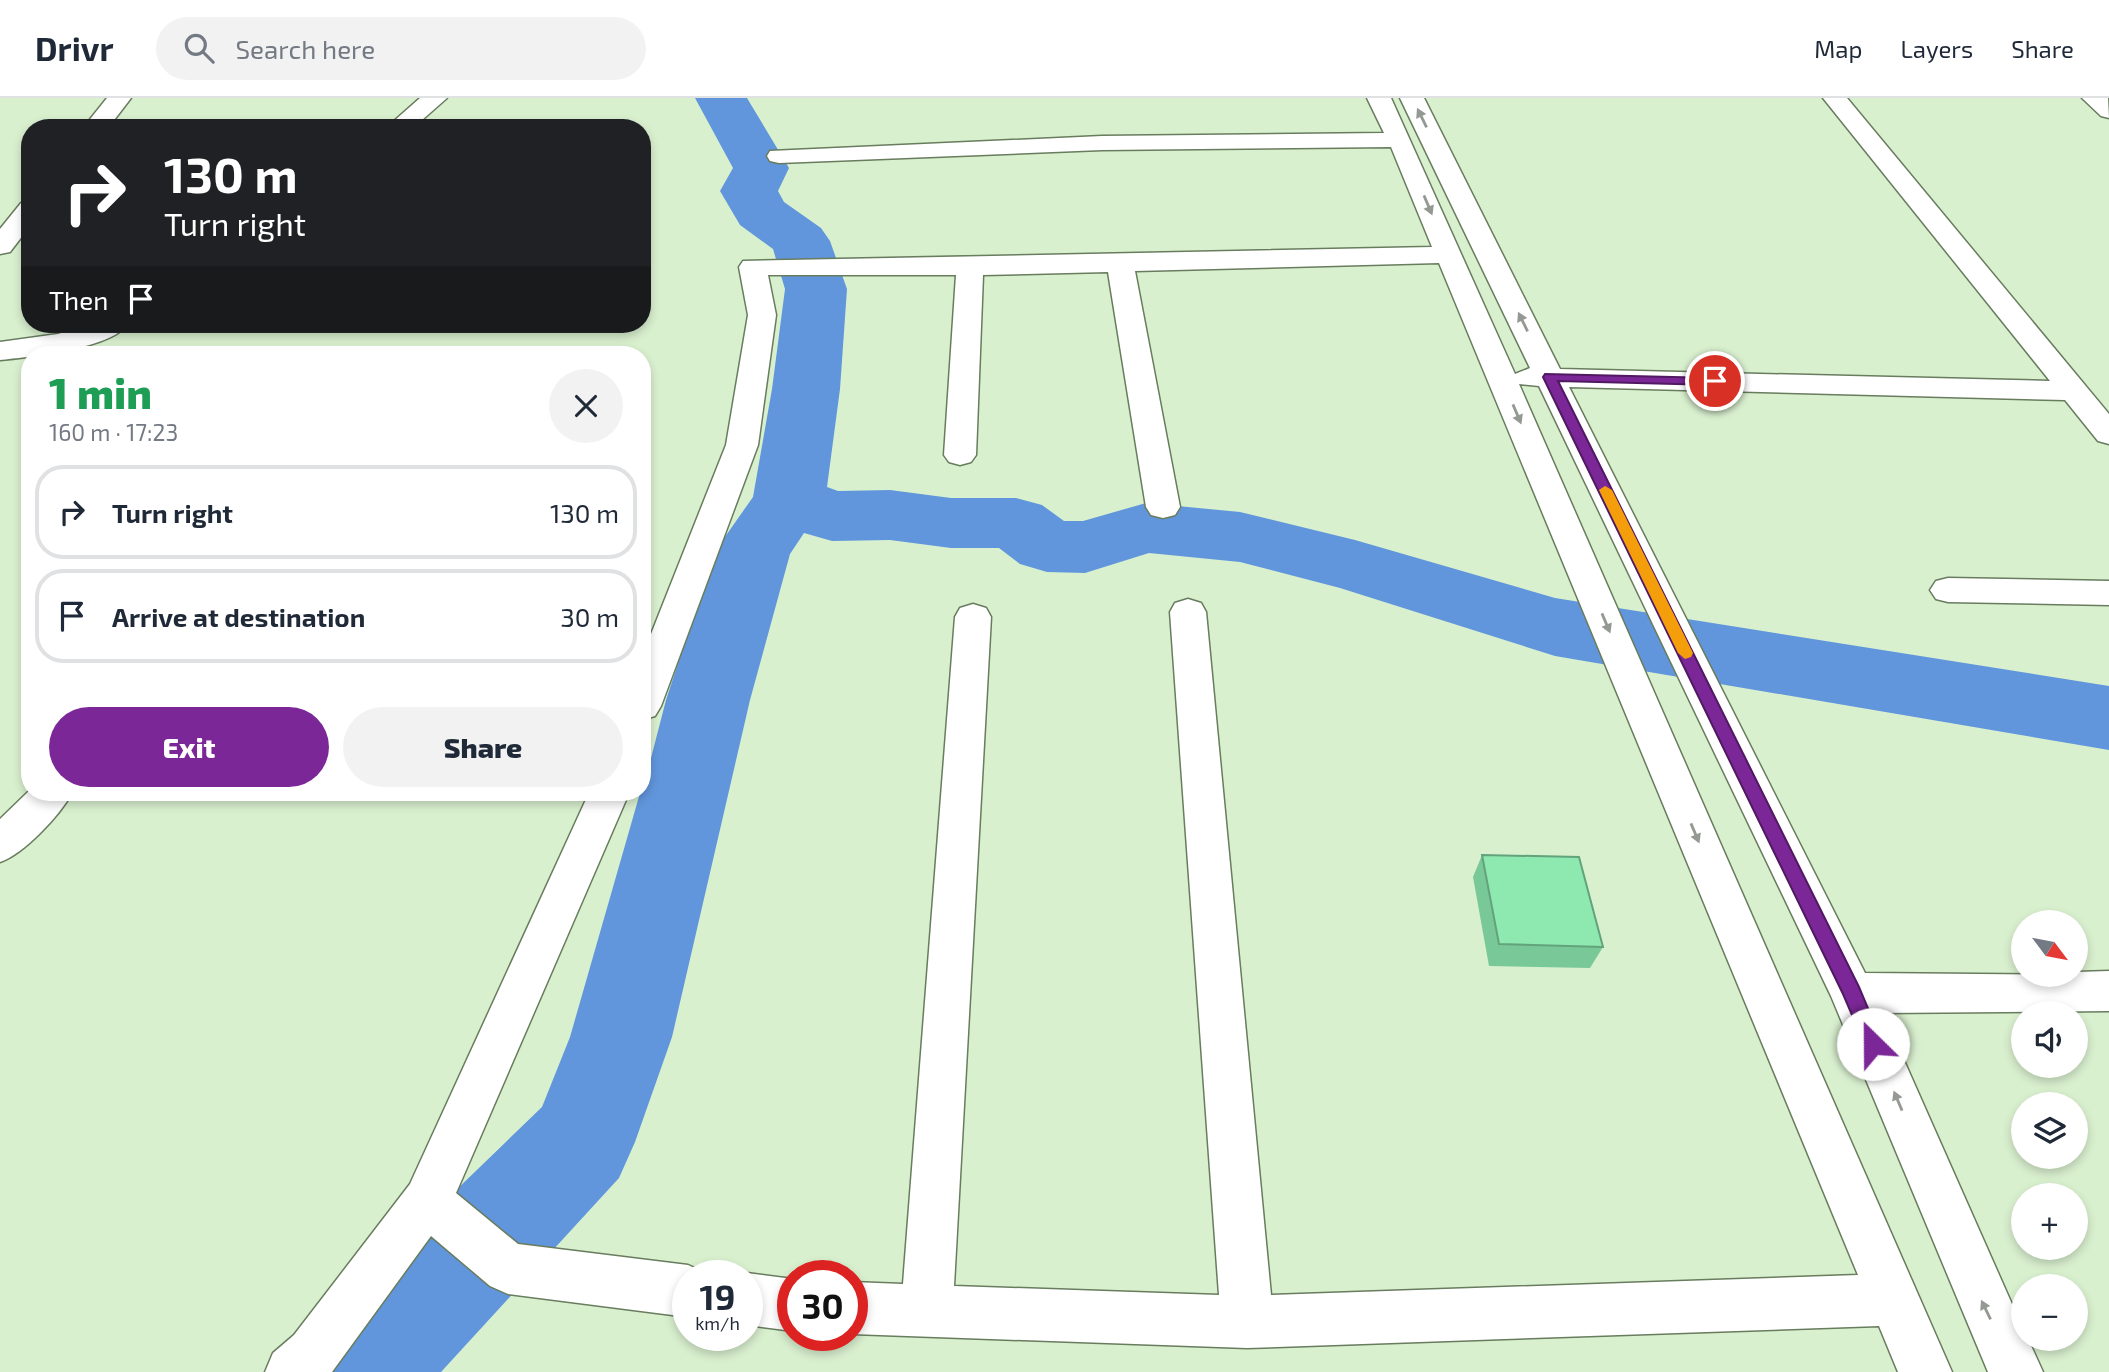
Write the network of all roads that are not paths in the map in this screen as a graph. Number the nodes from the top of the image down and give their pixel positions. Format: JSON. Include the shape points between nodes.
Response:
{"nodes":[{"id":1,"x":119,"y":98,"type":"edge"},
{"id":2,"x":435,"y":98,"type":"edge"},
{"id":3,"x":1379,"y":98,"type":"edge"},
{"id":4,"x":1412,"y":98,"type":"edge"},
{"id":5,"x":1835,"y":98,"type":"edge"},
{"id":6,"x":2094,"y":98,"type":"edge"},
{"id":7,"x":2109,"y":111,"type":"edge"},
{"id":8,"x":102,"y":119,"type":"edge"},
{"id":9,"x":409,"y":119,"type":"edge"},
{"id":10,"x":1401,"y":140,"type":"junction"},
{"id":11,"x":779,"y":156,"type":"dead end"},
{"id":12,"x":21,"y":220,"type":"edge"},
{"id":13,"x":0,"y":246,"type":"edge"},
{"id":14,"x":1449,"y":256,"type":"junction"},
{"id":15,"x":1120,"y":263,"type":"junction"},
{"id":16,"x":970,"y":267,"type":"junction"},
{"id":17,"x":94,"y":333,"type":"edge"},
{"id":18,"x":47,"y":346,"type":"edge"},
{"id":19,"x":21,"y":349,"type":"edge"},
{"id":20,"x":0,"y":351,"type":"edge"},
{"id":21,"x":1501,"y":377,"type":"junction"},
{"id":22,"x":1550,"y":377,"type":"junction"},
{"id":23,"x":2072,"y":391,"type":"junction"},
{"id":24,"x":2109,"y":434,"type":"edge"},
{"id":25,"x":960,"y":455,"type":"dead end"},
{"id":26,"x":1163,"y":507,"type":"dead end"},
{"id":27,"x":1948,"y":590,"type":"dead end"},
{"id":28,"x":2109,"y":593,"type":"edge"},
{"id":29,"x":1188,"y":612,"type":"dead end"},
{"id":30,"x":973,"y":617,"type":"dead end"},
{"id":31,"x":651,"y":683,"type":"edge"},
{"id":32,"x":44,"y":801,"type":"edge"},
{"id":33,"x":598,"y":801,"type":"edge"},
{"id":34,"x":0,"y":845,"type":"edge"},
{"id":35,"x":2109,"y":991,"type":"edge"},
{"id":36,"x":1852,"y":993,"type":"junction"},
{"id":37,"x":427,"y":1201,"type":"junction"},
{"id":38,"x":672,"y":1289,"type":"edge"},
{"id":39,"x":1894,"y":1300,"type":"junction"},
{"id":40,"x":868,"y":1309,"type":"edge"},
{"id":41,"x":927,"y":1311,"type":"junction"},
{"id":42,"x":1248,"y":1322,"type":"junction"},
{"id":43,"x":292,"y":1372,"type":"edge"},
{"id":44,"x":1925,"y":1372,"type":"edge"},
{"id":45,"x":2016,"y":1372,"type":"edge"}],
"edges":[{"from":1,"to":8,"type":"street"},
{"from":2,"to":9,"type":"street"},
{"from":3,"to":10,"type":"street"},
{"from":22,"to":4,"type":"street","one_way":true},
{"from":5,"to":23,"type":"street"},
{"from":6,"to":7,"type":"street"},
{"from":10,"to":11,"type":"street","via":[[1102,144]]},
{"from":10,"to":14,"type":"street","one_way":true},
{"from":12,"to":13,"type":"street"},
{"from":14,"to":15,"type":"street"},
{"from":14,"to":21,"type":"street"},
{"from":15,"to":16,"type":"street"},
{"from":15,"to":26,"type":"street"},
{"from":16,"to":25,"type":"street"},
{"from":16,"to":31,"type":"street","via":[[753,267],[762,314],[742,445]]},
{"from":17,"to":18,"type":"street"},
{"from":19,"to":20,"type":"street"},
{"from":21,"to":22,"type":"street"},
{"from":21,"to":39,"type":"street","one_way":true},
{"from":22,"to":23,"type":"street"},
{"from":22,"to":36,"type":"street"},
{"from":23,"to":24,"type":"street"},
{"from":27,"to":28,"type":"street"},
{"from":29,"to":42,"type":"street"},
{"from":30,"to":41,"type":"street"},
{"from":32,"to":34,"type":"street"},
{"from":33,"to":37,"type":"street"},
{"from":35,"to":36,"type":"street"},
{"from":45,"to":36,"type":"street","one_way":true},
{"from":37,"to":38,"type":"street","via":[[508,1268]]},
{"from":37,"to":43,"type":"street","via":[[313,1353]]},
{"from":39,"to":42,"type":"street"},
{"from":39,"to":44,"type":"street"},
{"from":40,"to":41,"type":"street"},
{"from":41,"to":42,"type":"street"}]}
